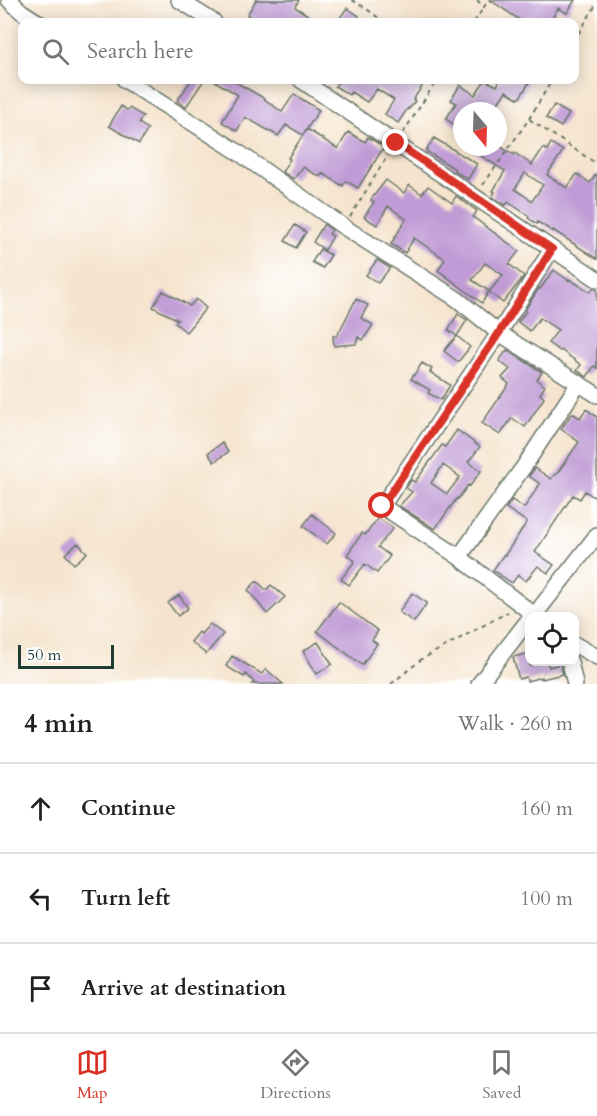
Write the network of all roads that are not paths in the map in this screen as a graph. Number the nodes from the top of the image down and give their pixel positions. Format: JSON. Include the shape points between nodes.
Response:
{"nodes":[{"id":1,"x":9,"y":0,"type":"edge"},
{"id":2,"x":178,"y":0,"type":"edge"},
{"id":3,"x":32,"y":18,"type":"edge"},
{"id":4,"x":207,"y":18,"type":"edge"},
{"id":5,"x":131,"y":84,"type":"edge"},
{"id":6,"x":307,"y":84,"type":"edge"},
{"id":7,"x":552,"y":249,"type":"junction"},
{"id":8,"x":597,"y":279,"type":"edge"},
{"id":9,"x":499,"y":333,"type":"junction"},
{"id":10,"x":579,"y":383,"type":"junction"},
{"id":11,"x":597,"y":394,"type":"edge"},
{"id":12,"x":597,"y":535,"type":"edge"},
{"id":13,"x":459,"y":557,"type":"junction"},
{"id":14,"x":532,"y":612,"type":"edge"},
{"id":15,"x":534,"y":612,"type":"edge"},
{"id":16,"x":525,"y":624,"type":"edge"},
{"id":17,"x":579,"y":647,"type":"edge"},
{"id":18,"x":597,"y":657,"type":"edge"},
{"id":19,"x":571,"y":666,"type":"edge"},
{"id":20,"x":479,"y":684,"type":"edge"},
{"id":21,"x":575,"y":684,"type":"edge"}],
"edges":[{"from":1,"to":3,"type":"street"},
{"from":2,"to":4,"type":"street"},
{"from":5,"to":9,"type":"street","via":[[457,299]]},
{"from":6,"to":7,"type":"street"},
{"from":7,"to":8,"type":"street"},
{"from":7,"to":9,"type":"street"},
{"from":9,"to":10,"type":"street"},
{"from":9,"to":13,"type":"street","via":[[382,506]]},
{"from":10,"to":11,"type":"street"},
{"from":10,"to":13,"type":"street"},
{"from":12,"to":15,"type":"street"},
{"from":13,"to":14,"type":"street"},
{"from":16,"to":20,"type":"street"},
{"from":17,"to":18,"type":"street"},
{"from":19,"to":21,"type":"street"}]}
